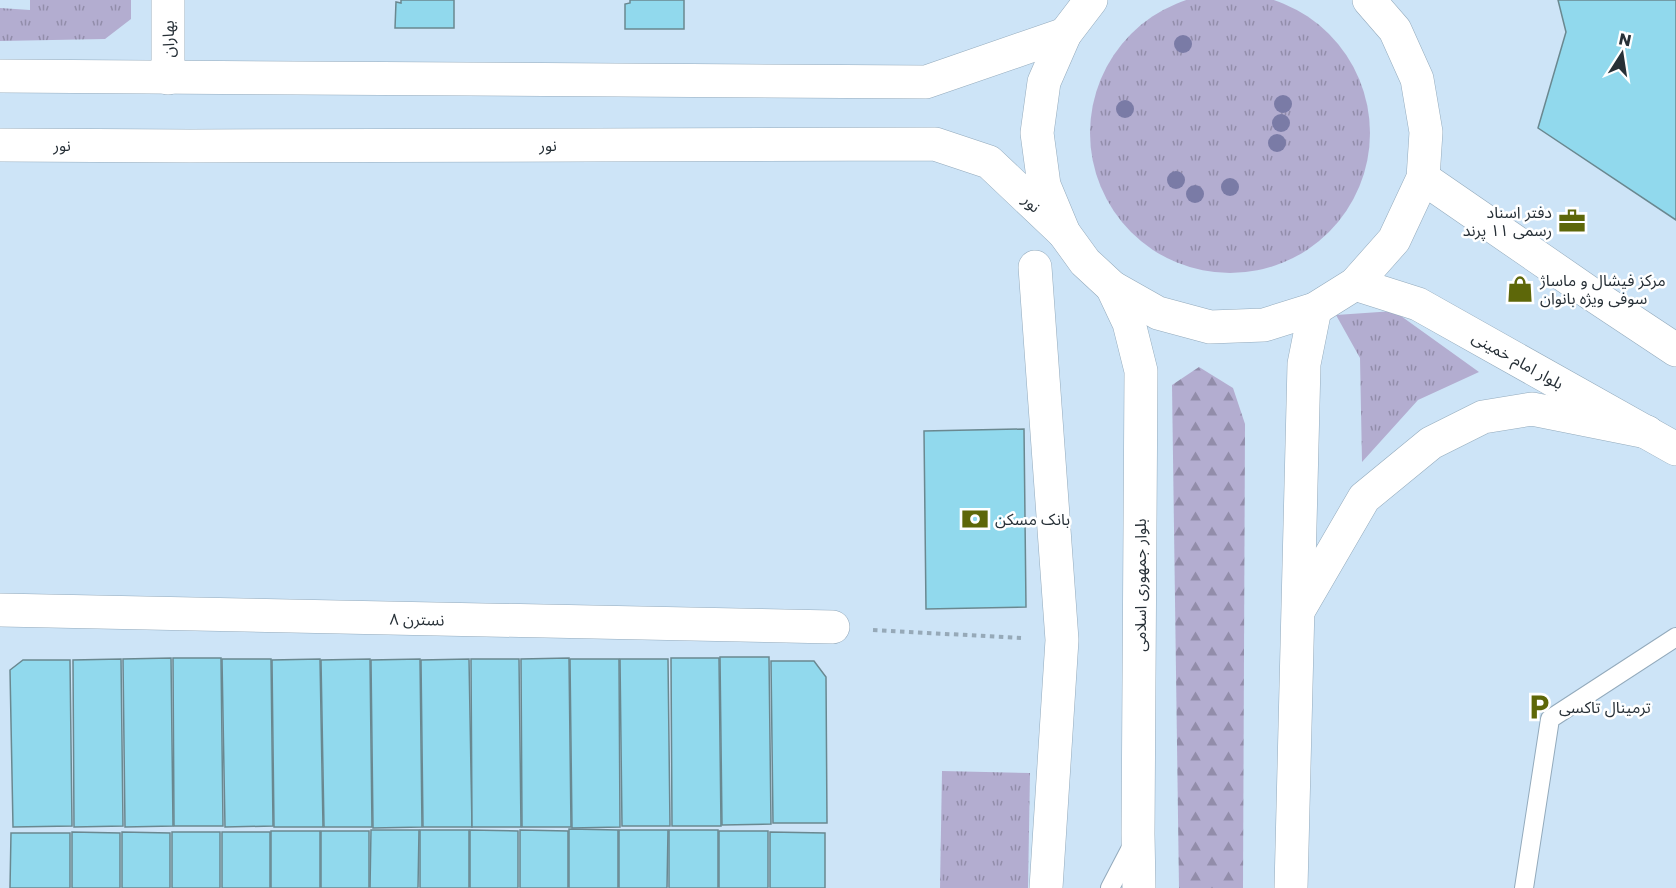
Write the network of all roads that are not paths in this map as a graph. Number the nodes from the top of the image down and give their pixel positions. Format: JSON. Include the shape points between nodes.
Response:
{"nodes":[{"id":1,"x":168,"y":0,"type":"edge"},
{"id":2,"x":1091,"y":0,"type":"edge"},
{"id":3,"x":1369,"y":0,"type":"edge"},
{"id":4,"x":1065,"y":34,"type":"junction"},
{"id":5,"x":0,"y":76,"type":"edge"},
{"id":6,"x":168,"y":78,"type":"junction"},
{"id":7,"x":0,"y":145,"type":"edge"},
{"id":8,"x":1423,"y":178,"type":"junction"},
{"id":9,"x":1064,"y":233,"type":"junction"},
{"id":10,"x":1035,"y":267,"type":"dead end"},
{"id":11,"x":1355,"y":284,"type":"junction"},
{"id":12,"x":1112,"y":286,"type":"junction"},
{"id":13,"x":1315,"y":309,"type":"junction"},
{"id":14,"x":1676,"y":350,"type":"edge"},
{"id":15,"x":1647,"y":432,"type":"junction"},
{"id":16,"x":1676,"y":449,"type":"edge"},
{"id":17,"x":0,"y":610,"type":"edge"},
{"id":18,"x":1299,"y":610,"type":"junction"},
{"id":19,"x":833,"y":627,"type":"road end"},
{"id":20,"x":1676,"y":637,"type":"edge"},
{"id":21,"x":1138,"y":834,"type":"junction"},
{"id":22,"x":1046,"y":888,"type":"edge"},
{"id":23,"x":1110,"y":888,"type":"edge"},
{"id":24,"x":1139,"y":888,"type":"edge"},
{"id":25,"x":1291,"y":888,"type":"edge"},
{"id":26,"x":1524,"y":888,"type":"edge"}],
"edges":[{"from":1,"to":6,"type":"street","name":"بهاران"},
{"from":2,"to":4,"type":"street"},
{"from":3,"to":8,"type":"street","via":[[1395,30],[1417,79],[1426,132]]},
{"from":4,"to":6,"type":"street","via":[[926,82]]},
{"from":4,"to":9,"type":"street","via":[[1044,82],[1037,133],[1044,185]]},
{"from":5,"to":6,"type":"street"},
{"from":7,"to":9,"type":"street","name":"نور","via":[[935,144],[989,162]]},
{"from":8,"to":11,"type":"street","via":[[1394,240]]},
{"from":8,"to":14,"type":"street"},
{"from":9,"to":12,"type":"street","via":[[1085,262]]},
{"from":10,"to":22,"type":"street","via":[[1062,640]]},
{"from":11,"to":13,"type":"street"},
{"from":11,"to":15,"type":"street","name":"بلوار امام خمینی","via":[[1418,304]]},
{"from":12,"to":13,"type":"street","via":[[1158,313],[1210,327],[1264,325]]},
{"from":12,"to":21,"type":"street","name":"بلوار جمهوری اسلامی","via":[[1129,322],[1141,371]]},
{"from":13,"to":18,"type":"street","via":[[1304,364]]},
{"from":15,"to":16,"type":"street","name":"بلوار امام خمینی"},
{"from":15,"to":18,"type":"street","via":[[1532,409],[1483,417],[1431,443],[1364,498]]},
{"from":17,"to":19,"type":"street","name":"نسترن ۸"},
{"from":18,"to":25,"type":"street"},
{"from":20,"to":26,"type":"lane","via":[[1550,719]]},
{"from":21,"to":23,"type":"lane"},
{"from":21,"to":24,"type":"street","name":"بلوار جمهوری اسلامی"}]}
